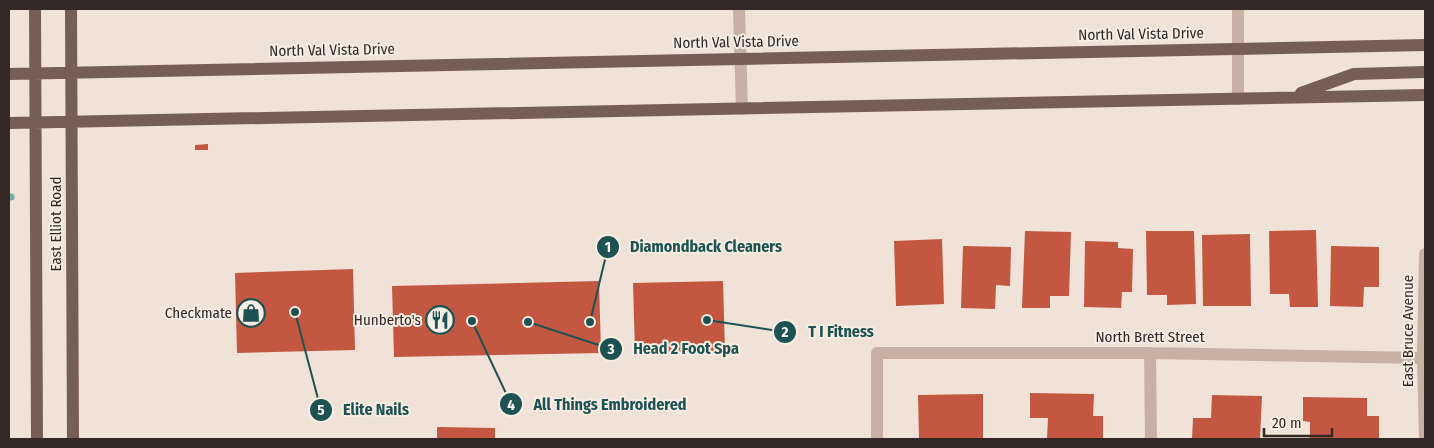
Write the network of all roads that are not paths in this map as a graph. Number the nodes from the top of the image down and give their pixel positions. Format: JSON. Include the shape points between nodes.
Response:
{"nodes":[{"id":1,"x":36,"y":9,"type":"edge"},
{"id":2,"x":72,"y":9,"type":"edge"},
{"id":3,"x":739,"y":9,"type":"edge"},
{"id":4,"x":1238,"y":9,"type":"edge"},
{"id":5,"x":1425,"y":45,"type":"edge"},
{"id":6,"x":1238,"y":49,"type":"junction"},
{"id":7,"x":740,"y":58,"type":"junction"},
{"id":8,"x":72,"y":72,"type":"junction"},
{"id":9,"x":1425,"y":72,"type":"edge"},
{"id":10,"x":42,"y":73,"type":"junction"},
{"id":11,"x":9,"y":74,"type":"edge"},
{"id":12,"x":1425,"y":95,"type":"edge"},
{"id":13,"x":1292,"y":97,"type":"junction"},
{"id":14,"x":1238,"y":99,"type":"junction"},
{"id":15,"x":742,"y":109,"type":"junction"},
{"id":16,"x":72,"y":122,"type":"junction"},
{"id":17,"x":9,"y":123,"type":"edge"},
{"id":18,"x":36,"y":123,"type":"junction"},
{"id":19,"x":1425,"y":254,"type":"edge"},
{"id":20,"x":1150,"y":353,"type":"junction"},
{"id":21,"x":1423,"y":358,"type":"junction"},
{"id":22,"x":37,"y":439,"type":"edge"},
{"id":23,"x":73,"y":439,"type":"edge"},
{"id":24,"x":877,"y":439,"type":"edge"},
{"id":25,"x":1151,"y":439,"type":"edge"},
{"id":26,"x":1425,"y":439,"type":"edge"}],
"edges":[{"from":1,"to":10,"type":"main road","name":"East Elliot Road"},
{"from":2,"to":8,"type":"main road","name":"East Elliot Road"},
{"from":3,"to":7,"type":"street"},
{"from":4,"to":6,"type":"street"},
{"from":5,"to":6,"type":"main road","name":"North Val Vista Drive"},
{"from":6,"to":7,"type":"main road","name":"North Val Vista Drive"},
{"from":6,"to":14,"type":"street"},
{"from":7,"to":8,"type":"main road","name":"North Val Vista Drive"},
{"from":7,"to":15,"type":"street"},
{"from":8,"to":10,"type":"main road","name":"North Val Vista Drive"},
{"from":8,"to":16,"type":"main road","name":"East Elliot Road"},
{"from":9,"to":13,"type":"main road","via":[[1354,74]]},
{"from":10,"to":11,"type":"main road","name":"North Val Vista Drive"},
{"from":10,"to":18,"type":"main road","name":"East Elliot Road"},
{"from":12,"to":13,"type":"main road"},
{"from":13,"to":14,"type":"main road"},
{"from":14,"to":15,"type":"main road"},
{"from":15,"to":16,"type":"main road"},
{"from":16,"to":18,"type":"main road"},
{"from":16,"to":23,"type":"main road","name":"East Elliot Road"},
{"from":17,"to":18,"type":"main road"},
{"from":18,"to":22,"type":"main road","name":"East Elliot Road"},
{"from":19,"to":21,"type":"street","name":"East Bruce Avenue"},
{"from":20,"to":21,"type":"street","name":"North Brett Street"},
{"from":20,"to":24,"type":"street","name":"North Brett Street","via":[[877,353]]},
{"from":20,"to":25,"type":"street"},
{"from":21,"to":26,"type":"street","name":"East Bruce Avenue"}]}
